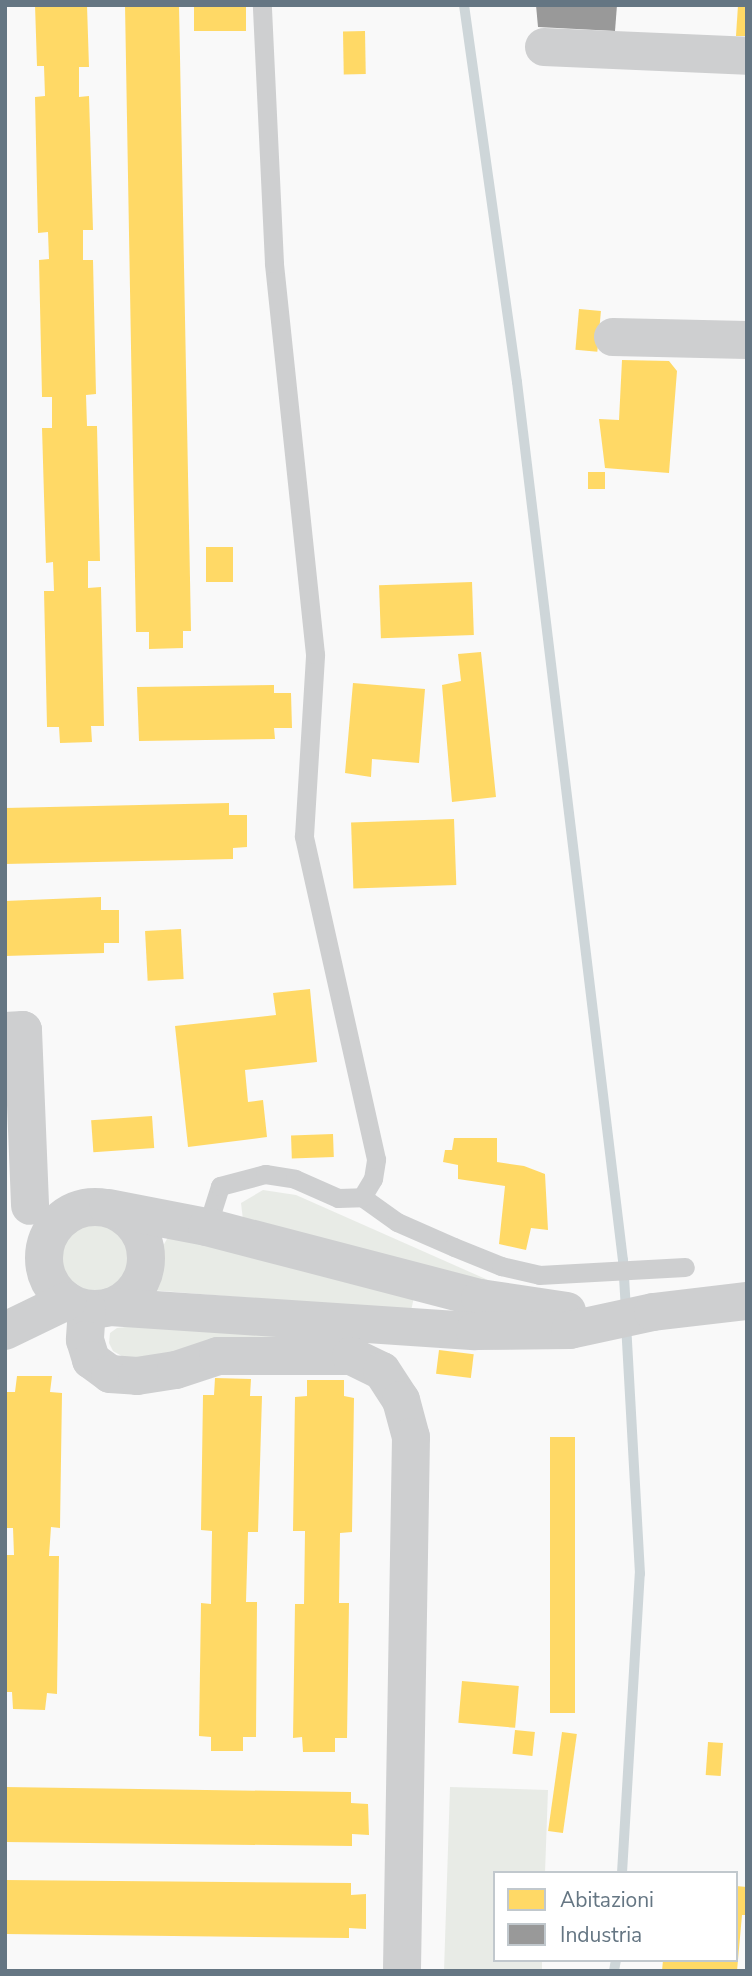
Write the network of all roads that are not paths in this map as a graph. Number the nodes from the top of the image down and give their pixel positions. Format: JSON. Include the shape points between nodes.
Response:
{"nodes":[{"id":1,"x":262,"y":5,"type":"edge"},
{"id":2,"x":544,"y":47,"type":"dead end"},
{"id":3,"x":747,"y":56,"type":"edge"},
{"id":4,"x":613,"y":337,"type":"dead end"},
{"id":5,"x":747,"y":340,"type":"edge"},
{"id":6,"x":5,"y":1031,"type":"edge"},
{"id":7,"x":362,"y":1197,"type":"junction"},
{"id":8,"x":17,"y":1207,"type":"edge"},
{"id":9,"x":99,"y":1207,"type":"junction"},
{"id":10,"x":207,"y":1227,"type":"junction"},
{"id":11,"x":685,"y":1267,"type":"dead end"},
{"id":12,"x":747,"y":1301,"type":"edge"},
{"id":13,"x":88,"y":1306,"type":"junction"},
{"id":14,"x":570,"y":1321,"type":"junction"},
{"id":15,"x":5,"y":1331,"type":"edge"},
{"id":16,"x":401,"y":1971,"type":"edge"}],
"edges":[{"from":1,"to":7,"type":"lane","via":[[274,263],[315,654],[304,836],[374,1147],[373,1179]]},
{"from":2,"to":3,"type":"street"},
{"from":4,"to":5,"type":"street"},
{"from":6,"to":8,"type":"street","via":[[23,1030]]},
{"from":7,"to":10,"type":"lane","via":[[338,1198],[295,1179],[265,1174],[220,1186]]},
{"from":7,"to":11,"type":"lane","via":[[397,1222],[501,1266],[539,1275]]},
{"from":8,"to":9,"type":"street"},
{"from":9,"to":10,"type":"street"},
{"from":9,"to":13,"type":"street","via":[[66,1214],[49,1233],[43,1258],[50,1283]]},
{"from":9,"to":13,"type":"street","via":[[120,1213],[139,1231],[146,1256],[140,1282],[122,1301]]},
{"from":10,"to":14,"type":"street"},
{"from":12,"to":14,"type":"street"},
{"from":13,"to":14,"type":"street","via":[[475,1331]]},
{"from":13,"to":15,"type":"street"},
{"from":13,"to":16,"type":"street","via":[[85,1340],[91,1360],[110,1374],[137,1376],[176,1370],[218,1356],[351,1356],[382,1371],[401,1400],[411,1437]]}]}
